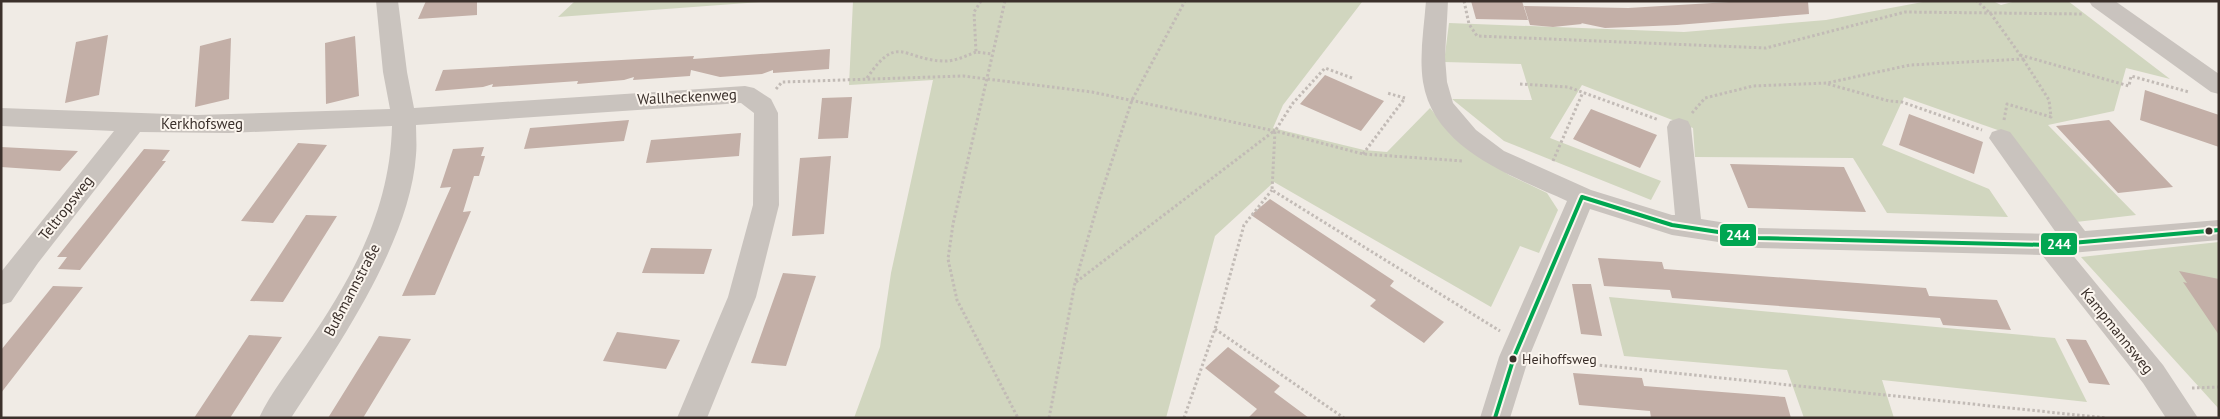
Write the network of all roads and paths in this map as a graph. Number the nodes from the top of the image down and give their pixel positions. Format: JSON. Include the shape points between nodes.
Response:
{"nodes":[{"id":1,"x":387,"y":1,"type":"edge"},
{"id":2,"x":981,"y":1,"type":"edge"},
{"id":3,"x":1005,"y":1,"type":"edge"},
{"id":4,"x":1186,"y":1,"type":"edge"},
{"id":5,"x":1436,"y":1,"type":"edge"},
{"id":6,"x":1464,"y":1,"type":"edge"},
{"id":7,"x":1977,"y":1,"type":"edge"},
{"id":8,"x":2109,"y":7,"type":"edge"},
{"id":9,"x":1991,"y":14,"type":"junction"},
{"id":10,"x":976,"y":52,"type":"junction"},
{"id":11,"x":992,"y":54,"type":"junction"},
{"id":12,"x":2020,"y":55,"type":"junction"},
{"id":13,"x":2023,"y":59,"type":"junction"},
{"id":14,"x":866,"y":78,"type":"junction"},
{"id":15,"x":988,"y":78,"type":"junction"},
{"id":16,"x":1352,"y":78,"type":"dead end"},
{"id":17,"x":1827,"y":83,"type":"junction"},
{"id":18,"x":1520,"y":84,"type":"dead end"},
{"id":19,"x":2219,"y":86,"type":"edge"},
{"id":20,"x":1387,"y":92,"type":"dead end"},
{"id":21,"x":1583,"y":92,"type":"junction"},
{"id":22,"x":2192,"y":93,"type":"dead end"},
{"id":23,"x":1132,"y":100,"type":"junction"},
{"id":24,"x":762,"y":105,"type":"junction"},
{"id":25,"x":1,"y":117,"type":"edge"},
{"id":26,"x":404,"y":117,"type":"junction"},
{"id":27,"x":133,"y":124,"type":"junction"},
{"id":28,"x":1679,"y":127,"type":"junction"},
{"id":29,"x":1274,"y":131,"type":"junction"},
{"id":30,"x":2001,"y":138,"type":"junction"},
{"id":31,"x":1362,"y":154,"type":"junction"},
{"id":32,"x":1495,"y":157,"type":"junction"},
{"id":33,"x":1545,"y":180,"type":"junction"},
{"id":34,"x":1272,"y":190,"type":"junction"},
{"id":35,"x":1582,"y":197,"type":"junction"},
{"id":36,"x":1689,"y":228,"type":"junction"},
{"id":37,"x":2219,"y":230,"type":"edge"},
{"id":38,"x":2080,"y":243,"type":"junction"},
{"id":39,"x":2049,"y":245,"type":"junction"},
{"id":40,"x":1075,"y":283,"type":"junction"},
{"id":41,"x":1,"y":294,"type":"edge"},
{"id":42,"x":1215,"y":329,"type":"junction"},
{"id":43,"x":1517,"y":350,"type":"junction"},
{"id":44,"x":274,"y":418,"type":"edge"},
{"id":45,"x":692,"y":418,"type":"edge"},
{"id":46,"x":1018,"y":418,"type":"edge"},
{"id":47,"x":1049,"y":418,"type":"edge"},
{"id":48,"x":1184,"y":418,"type":"edge"},
{"id":49,"x":1344,"y":418,"type":"edge"},
{"id":50,"x":1495,"y":418,"type":"edge"},
{"id":51,"x":2106,"y":418,"type":"edge"},
{"id":52,"x":2183,"y":418,"type":"edge"}],
"edges":[{"from":1,"to":26,"type":"street","name":"Bußmannstraße"},
{"from":2,"to":10,"type":"path","via":[[974,12]]},
{"from":3,"to":11,"type":"path"},
{"from":4,"to":23,"type":"path"},
{"from":5,"to":32,"type":"street","via":[[1433,57],[1435,82],[1442,106],[1467,136]]},
{"from":6,"to":9,"type":"path","via":[[1469,24],[1478,36],[1766,48],[1906,12]]},
{"from":7,"to":9,"type":"path"},
{"from":8,"to":9,"type":"path"},
{"from":8,"to":19,"type":"street"},
{"from":9,"to":12,"type":"path"},
{"from":10,"to":11,"type":"path"},
{"from":10,"to":14,"type":"path","via":[[939,61],[916,53],[894,52],[885,55]]},
{"from":11,"to":15,"type":"path"},
{"from":12,"to":13,"type":"path"},
{"from":12,"to":22,"type":"path","via":[[2129,86],[2131,76]]},
{"from":13,"to":17,"type":"path","via":[[1910,65]]},
{"from":13,"to":30,"type":"path","via":[[2049,100],[2050,117],[2007,104]]},
{"from":14,"to":15,"type":"path"},
{"from":14,"to":24,"type":"path","via":[[782,82]]},
{"from":15,"to":23,"type":"path"},
{"from":15,"to":46,"type":"path","via":[[952,224],[948,259],[957,300]]},
{"from":16,"to":29,"type":"path","via":[[1325,68],[1292,103]]},
{"from":17,"to":28,"type":"path","via":[[1753,86],[1705,98]]},
{"from":17,"to":30,"type":"path","via":[[1902,102]]},
{"from":18,"to":21,"type":"path","via":[[1568,87]]},
{"from":20,"to":31,"type":"path","via":[[1405,98]]},
{"from":21,"to":28,"type":"path"},
{"from":21,"to":33,"type":"path"},
{"from":23,"to":29,"type":"path"},
{"from":23,"to":40,"type":"path"},
{"from":24,"to":26,"type":"street","name":"Wallheckenweg","via":[[745,94]]},
{"from":24,"to":45,"type":"street","via":[[766,113],[766,205],[742,297]]},
{"from":25,"to":27,"type":"street","name":"Kerkhofsweg"},
{"from":26,"to":27,"type":"street","name":"Kerkhofsweg"},
{"from":26,"to":44,"type":"street","name":"Bußmannstraße","via":[[402,160],[394,203],[367,268],[317,355]]},
{"from":27,"to":41,"type":"street","name":"Teltropsweg"},
{"from":28,"to":36,"type":"street"},
{"from":29,"to":31,"type":"path"},
{"from":29,"to":34,"type":"path"},
{"from":29,"to":40,"type":"path"},
{"from":30,"to":38,"type":"street"},
{"from":31,"to":32,"type":"path","via":[[1488,163]]},
{"from":32,"to":33,"type":"street"},
{"from":33,"to":35,"type":"street"},
{"from":34,"to":42,"type":"path","via":[[1244,225]]},
{"from":34,"to":43,"type":"path"},
{"from":35,"to":36,"type":"street"},
{"from":35,"to":43,"type":"street"},
{"from":36,"to":39,"type":"street","via":[[1758,238]]},
{"from":37,"to":38,"type":"street"},
{"from":38,"to":39,"type":"street"},
{"from":39,"to":52,"type":"street","name":"Kampmannsweg","via":[[2153,374]]},
{"from":40,"to":47,"type":"path"},
{"from":42,"to":48,"type":"path"},
{"from":42,"to":49,"type":"path"},
{"from":43,"to":50,"type":"street"},
{"from":43,"to":51,"type":"path"}]}
